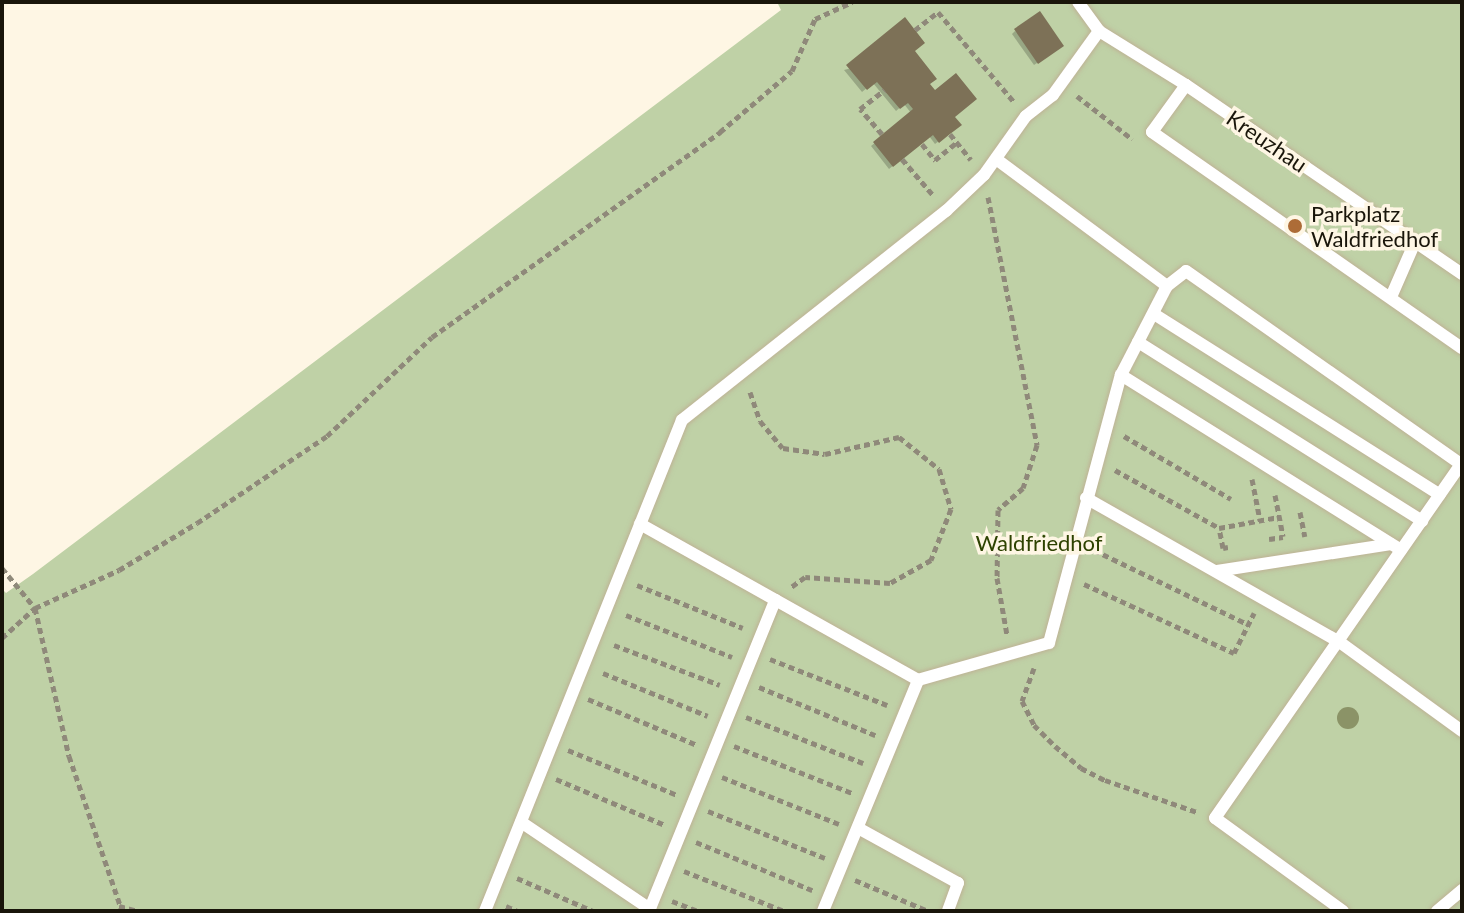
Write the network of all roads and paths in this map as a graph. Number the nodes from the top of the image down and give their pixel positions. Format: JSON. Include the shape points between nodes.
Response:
{"nodes":[{"id":1,"x":852,"y":2,"type":"edge"},
{"id":2,"x":1078,"y":2,"type":"edge"},
{"id":3,"x":915,"y":30,"type":"dead end"},
{"id":4,"x":1099,"y":31,"type":"junction"},
{"id":5,"x":1063,"y":84,"type":"junction"},
{"id":6,"x":884,"y":90,"type":"dead end"},
{"id":7,"x":1182,"y":90,"type":"junction"},
{"id":8,"x":1026,"y":116,"type":"junction"},
{"id":9,"x":1152,"y":132,"type":"junction"},
{"id":10,"x":882,"y":134,"type":"dead end"},
{"id":11,"x":950,"y":134,"type":"dead end"},
{"id":12,"x":957,"y":142,"type":"junction"},
{"id":13,"x":922,"y":144,"type":"dead end"},
{"id":14,"x":902,"y":159,"type":"dead end"},
{"id":15,"x":996,"y":159,"type":"junction"},
{"id":16,"x":984,"y":175,"type":"junction"},
{"id":17,"x":946,"y":211,"type":"junction"},
{"id":18,"x":1415,"y":242,"type":"junction"},
{"id":19,"x":1462,"y":274,"type":"edge"},
{"id":20,"x":1167,"y":286,"type":"junction"},
{"id":21,"x":1391,"y":297,"type":"junction"},
{"id":22,"x":1154,"y":314,"type":"junction"},
{"id":23,"x":1138,"y":342,"type":"junction"},
{"id":24,"x":1462,"y":348,"type":"edge"},
{"id":25,"x":743,"y":372,"type":"junction"},
{"id":26,"x":1121,"y":375,"type":"junction"},
{"id":27,"x":1106,"y":426,"type":"junction"},
{"id":28,"x":1096,"y":460,"type":"junction"},
{"id":29,"x":1461,"y":465,"type":"edge"},
{"id":30,"x":1269,"y":467,"type":"junction"},
{"id":31,"x":1252,"y":478,"type":"dead end"},
{"id":32,"x":1295,"y":483,"type":"junction"},
{"id":33,"x":1440,"y":495,"type":"junction"},
{"id":34,"x":1086,"y":498,"type":"junction"},
{"id":35,"x":1231,"y":499,"type":"dead end"},
{"id":36,"x":1279,"y":517,"type":"junction"},
{"id":37,"x":1260,"y":520,"type":"junction"},
{"id":38,"x":1422,"y":521,"type":"junction"},
{"id":39,"x":640,"y":524,"type":"junction"},
{"id":40,"x":1219,"y":528,"type":"junction"},
{"id":41,"x":1283,"y":537,"type":"junction"},
{"id":42,"x":1078,"y":542,"type":"junction"},
{"id":43,"x":1253,"y":542,"type":"dead end"},
{"id":44,"x":1238,"y":545,"type":"dead end"},
{"id":45,"x":1396,"y":547,"type":"junction"},
{"id":46,"x":1308,"y":556,"type":"junction"},
{"id":47,"x":1287,"y":560,"type":"junction"},
{"id":48,"x":2,"y":568,"type":"edge"},
{"id":49,"x":1217,"y":571,"type":"junction"},
{"id":50,"x":1069,"y":577,"type":"junction"},
{"id":51,"x":618,"y":578,"type":"junction"},
{"id":52,"x":1262,"y":597,"type":"junction"},
{"id":53,"x":775,"y":600,"type":"junction"},
{"id":54,"x":606,"y":607,"type":"junction"},
{"id":55,"x":35,"y":608,"type":"junction"},
{"id":56,"x":1249,"y":625,"type":"junction"},
{"id":57,"x":761,"y":635,"type":"junction"},
{"id":58,"x":594,"y":637,"type":"junction"},
{"id":59,"x":2,"y":638,"type":"edge"},
{"id":60,"x":1338,"y":641,"type":"junction"},
{"id":61,"x":1049,"y":643,"type":"junction"},
{"id":62,"x":1018,"y":653,"type":"junction"},
{"id":63,"x":752,"y":658,"type":"junction"},
{"id":64,"x":583,"y":665,"type":"junction"},
{"id":65,"x":918,"y":680,"type":"junction"},
{"id":66,"x":740,"y":686,"type":"junction"},
{"id":67,"x":572,"y":692,"type":"junction"},
{"id":68,"x":905,"y":712,"type":"junction"},
{"id":69,"x":728,"y":717,"type":"junction"},
{"id":70,"x":1462,"y":731,"type":"edge"},
{"id":71,"x":893,"y":742,"type":"junction"},
{"id":72,"x":552,"y":743,"type":"junction"},
{"id":73,"x":716,"y":746,"type":"junction"},
{"id":74,"x":707,"y":770,"type":"junction"},
{"id":75,"x":881,"y":771,"type":"junction"},
{"id":76,"x":541,"y":772,"type":"junction"},
{"id":77,"x":869,"y":800,"type":"junction"},
{"id":78,"x":693,"y":803,"type":"junction"},
{"id":79,"x":1215,"y":818,"type":"junction"},
{"id":80,"x":521,"y":822,"type":"junction"},
{"id":81,"x":857,"y":829,"type":"junction"},
{"id":82,"x":681,"y":834,"type":"junction"},
{"id":83,"x":668,"y":865,"type":"junction"},
{"id":84,"x":841,"y":869,"type":"junction"},
{"id":85,"x":501,"y":871,"type":"junction"},
{"id":86,"x":1462,"y":890,"type":"edge"},
{"id":87,"x":829,"y":897,"type":"junction"},
{"id":88,"x":121,"y":909,"type":"edge"},
{"id":89,"x":650,"y":910,"type":"edge"},
{"id":90,"x":138,"y":911,"type":"edge"},
{"id":91,"x":485,"y":911,"type":"edge"},
{"id":92,"x":593,"y":911,"type":"edge"},
{"id":93,"x":784,"y":911,"type":"edge"},
{"id":94,"x":823,"y":911,"type":"edge"},
{"id":95,"x":928,"y":911,"type":"edge"},
{"id":96,"x":948,"y":911,"type":"edge"},
{"id":97,"x":1343,"y":911,"type":"edge"},
{"id":98,"x":1437,"y":911,"type":"edge"}],
"edges":[{"from":1,"to":55,"type":"path","via":[[815,19],[792,71],[720,132],[432,337],[327,436],[119,570]]},
{"from":2,"to":4,"type":"lane","name":"Kreuzhau"},
{"from":3,"to":8,"type":"path","via":[[938,12]]},
{"from":4,"to":5,"type":"lane"},
{"from":4,"to":7,"type":"lane","name":"Kreuzhau"},
{"from":5,"to":8,"type":"lane"},
{"from":5,"to":9,"type":"path","via":[[1141,146]]},
{"from":6,"to":10,"type":"path","via":[[860,109]]},
{"from":7,"to":9,"type":"lane"},
{"from":7,"to":18,"type":"lane","name":"Kreuzhau"},
{"from":8,"to":15,"type":"lane"},
{"from":9,"to":21,"type":"lane","via":[[1181,146]]},
{"from":11,"to":12,"type":"path"},
{"from":12,"to":13,"type":"path","via":[[935,160]]},
{"from":12,"to":16,"type":"path"},
{"from":14,"to":17,"type":"path"},
{"from":15,"to":16,"type":"lane"},
{"from":15,"to":20,"type":"lane"},
{"from":16,"to":17,"type":"lane"},
{"from":16,"to":62,"type":"path","via":[[1037,445],[1023,488],[998,510],[1001,618]]},
{"from":17,"to":25,"type":"lane"},
{"from":18,"to":19,"type":"lane","name":"Kreuzhau"},
{"from":18,"to":21,"type":"lane"},
{"from":20,"to":22,"type":"lane"},
{"from":20,"to":29,"type":"lane","via":[[1186,271]]},
{"from":21,"to":24,"type":"lane"},
{"from":22,"to":23,"type":"lane"},
{"from":22,"to":33,"type":"lane"},
{"from":23,"to":26,"type":"lane"},
{"from":23,"to":38,"type":"lane"},
{"from":25,"to":39,"type":"lane","via":[[682,420]]},
{"from":25,"to":53,"type":"path","via":[[760,421],[783,448],[825,454],[899,437],[939,469],[951,509],[931,560],[890,583],[805,577]]},
{"from":26,"to":27,"type":"lane"},
{"from":26,"to":30,"type":"lane"},
{"from":27,"to":28,"type":"lane"},
{"from":27,"to":35,"type":"path"},
{"from":28,"to":34,"type":"lane"},
{"from":28,"to":40,"type":"path"},
{"from":29,"to":33,"type":"lane"},
{"from":30,"to":32,"type":"lane"},
{"from":30,"to":36,"type":"path"},
{"from":31,"to":37,"type":"path"},
{"from":32,"to":45,"type":"lane"},
{"from":32,"to":46,"type":"path"},
{"from":33,"to":38,"type":"lane"},
{"from":34,"to":42,"type":"lane"},
{"from":34,"to":49,"type":"lane"},
{"from":36,"to":37,"type":"path"},
{"from":36,"to":41,"type":"path"},
{"from":37,"to":40,"type":"path"},
{"from":38,"to":45,"type":"lane"},
{"from":39,"to":51,"type":"lane"},
{"from":39,"to":53,"type":"lane"},
{"from":40,"to":44,"type":"path","via":[[1223,548]]},
{"from":41,"to":43,"type":"path"},
{"from":41,"to":47,"type":"path"},
{"from":42,"to":50,"type":"lane"},
{"from":42,"to":56,"type":"path"},
{"from":45,"to":46,"type":"lane"},
{"from":45,"to":60,"type":"lane"},
{"from":46,"to":47,"type":"lane"},
{"from":47,"to":49,"type":"lane"},
{"from":48,"to":55,"type":"path"},
{"from":49,"to":52,"type":"lane"},
{"from":50,"to":56,"type":"path","via":[[1234,653]]},
{"from":50,"to":61,"type":"lane"},
{"from":51,"to":54,"type":"lane"},
{"from":51,"to":57,"type":"path"},
{"from":52,"to":56,"type":"path"},
{"from":52,"to":60,"type":"lane"},
{"from":53,"to":57,"type":"lane"},
{"from":53,"to":65,"type":"lane"},
{"from":54,"to":58,"type":"lane"},
{"from":54,"to":63,"type":"path"},
{"from":55,"to":59,"type":"path"},
{"from":55,"to":88,"type":"path","via":[[69,756]]},
{"from":57,"to":63,"type":"lane"},
{"from":58,"to":64,"type":"lane"},
{"from":58,"to":66,"type":"path"},
{"from":60,"to":70,"type":"lane"},
{"from":60,"to":79,"type":"lane"},
{"from":61,"to":62,"type":"lane"},
{"from":61,"to":79,"type":"path","via":[[1030,674],[1022,701],[1034,725],[1081,768]]},
{"from":62,"to":65,"type":"lane"},
{"from":63,"to":66,"type":"lane"},
{"from":63,"to":68,"type":"path"},
{"from":64,"to":67,"type":"lane"},
{"from":64,"to":69,"type":"path"},
{"from":65,"to":68,"type":"lane"},
{"from":66,"to":69,"type":"lane"},
{"from":66,"to":71,"type":"path"},
{"from":67,"to":72,"type":"lane"},
{"from":67,"to":73,"type":"path"},
{"from":68,"to":71,"type":"lane"},
{"from":69,"to":73,"type":"lane"},
{"from":69,"to":75,"type":"path"},
{"from":71,"to":75,"type":"lane"},
{"from":72,"to":76,"type":"lane"},
{"from":72,"to":78,"type":"path"},
{"from":73,"to":74,"type":"lane"},
{"from":73,"to":77,"type":"path"},
{"from":74,"to":78,"type":"lane"},
{"from":74,"to":81,"type":"path"},
{"from":75,"to":77,"type":"lane"},
{"from":76,"to":80,"type":"lane"},
{"from":76,"to":82,"type":"path"},
{"from":77,"to":81,"type":"lane"},
{"from":78,"to":82,"type":"lane"},
{"from":78,"to":84,"type":"path"},
{"from":79,"to":97,"type":"lane"},
{"from":80,"to":85,"type":"lane"},
{"from":80,"to":89,"type":"lane"},
{"from":81,"to":84,"type":"lane"},
{"from":81,"to":96,"type":"lane","via":[[958,883]]},
{"from":82,"to":83,"type":"lane"},
{"from":82,"to":87,"type":"path"},
{"from":83,"to":89,"type":"lane"},
{"from":83,"to":93,"type":"path"},
{"from":84,"to":87,"type":"lane"},
{"from":84,"to":95,"type":"path"},
{"from":85,"to":91,"type":"lane"},
{"from":85,"to":92,"type":"path"},
{"from":86,"to":98,"type":"lane"},
{"from":87,"to":94,"type":"lane"},
{"from":88,"to":90,"type":"path"}]}
